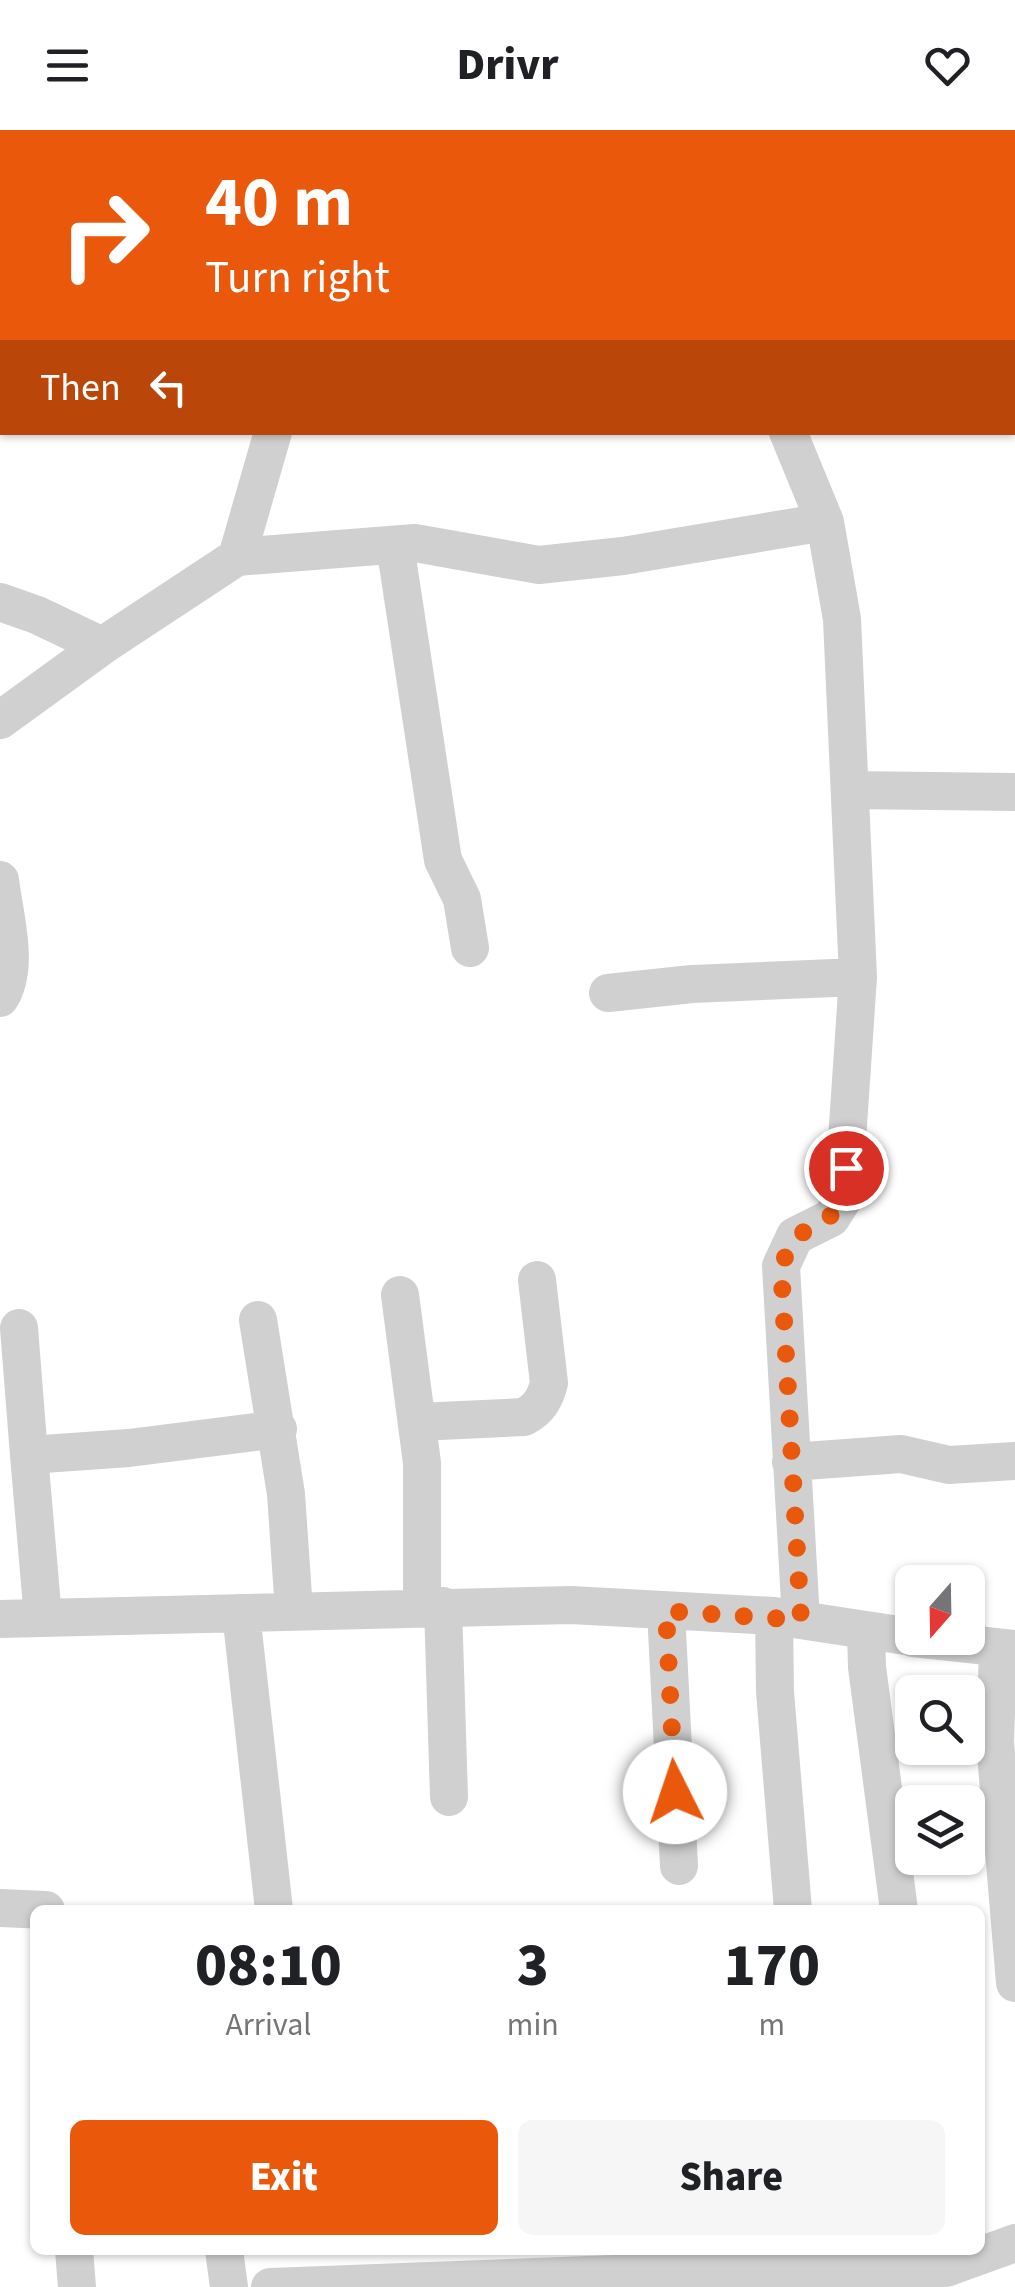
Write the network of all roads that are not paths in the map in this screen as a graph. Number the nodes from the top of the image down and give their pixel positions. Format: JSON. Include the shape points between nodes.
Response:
{"nodes":[{"id":1,"x":272,"y":435,"type":"edge"},
{"id":2,"x":789,"y":435,"type":"edge"},
{"id":3,"x":825,"y":522,"type":"junction"},
{"id":4,"x":396,"y":545,"type":"junction"},
{"id":5,"x":237,"y":557,"type":"junction"},
{"id":6,"x":0,"y":602,"type":"edge"},
{"id":7,"x":102,"y":646,"type":"junction"},
{"id":8,"x":0,"y":720,"type":"edge"},
{"id":9,"x":851,"y":790,"type":"junction"},
{"id":10,"x":1015,"y":792,"type":"edge"},
{"id":11,"x":0,"y":880,"type":"edge"},
{"id":12,"x":470,"y":948,"type":"dead end"},
{"id":13,"x":858,"y":977,"type":"junction"},
{"id":14,"x":608,"y":993,"type":"dead end"},
{"id":15,"x":0,"y":998,"type":"edge"},
{"id":16,"x":538,"y":1280,"type":"dead end"},
{"id":17,"x":400,"y":1295,"type":"dead end"},
{"id":18,"x":258,"y":1320,"type":"dead end"},
{"id":19,"x":19,"y":1328,"type":"dead end"},
{"id":20,"x":418,"y":1422,"type":"junction"},
{"id":21,"x":278,"y":1430,"type":"junction"},
{"id":22,"x":29,"y":1455,"type":"junction"},
{"id":23,"x":1015,"y":1461,"type":"edge"},
{"id":24,"x":791,"y":1462,"type":"junction"},
{"id":25,"x":432,"y":1606,"type":"junction"},
{"id":26,"x":294,"y":1611,"type":"junction"},
{"id":27,"x":666,"y":1611,"type":"junction"},
{"id":28,"x":241,"y":1613,"type":"junction"},
{"id":29,"x":43,"y":1618,"type":"junction"},
{"id":30,"x":787,"y":1618,"type":"junction"},
{"id":31,"x":0,"y":1619,"type":"edge"},
{"id":32,"x":866,"y":1631,"type":"junction"},
{"id":33,"x":895,"y":1635,"type":"edge"},
{"id":34,"x":1006,"y":1649,"type":"edge"},
{"id":35,"x":449,"y":1797,"type":"dead end"},
{"id":36,"x":680,"y":1866,"type":"dead end"},
{"id":37,"x":273,"y":1905,"type":"edge"},
{"id":38,"x":793,"y":1905,"type":"edge"},
{"id":39,"x":898,"y":1905,"type":"edge"},
{"id":40,"x":0,"y":1908,"type":"edge"},
{"id":41,"x":30,"y":1909,"type":"edge"},
{"id":42,"x":1015,"y":1983,"type":"edge"},
{"id":43,"x":1015,"y":2243,"type":"edge"},
{"id":44,"x":985,"y":2250,"type":"edge"},
{"id":45,"x":74,"y":2255,"type":"edge"},
{"id":46,"x":225,"y":2255,"type":"edge"},
{"id":47,"x":945,"y":2259,"type":"edge"},
{"id":48,"x":628,"y":2261,"type":"edge"},
{"id":49,"x":359,"y":2285,"type":"edge"},
{"id":50,"x":76,"y":2287,"type":"edge"},
{"id":51,"x":230,"y":2287,"type":"edge"},
{"id":52,"x":270,"y":2287,"type":"edge"}],
"edges":[{"from":1,"to":5,"type":"street"},
{"from":2,"to":3,"type":"street"},
{"from":3,"to":4,"type":"street","via":[[539,566],[445,546]]},
{"from":3,"to":9,"type":"street","via":[[842,619]]},
{"from":4,"to":5,"type":"street"},
{"from":4,"to":12,"type":"street","via":[[443,860],[462,899]]},
{"from":5,"to":7,"type":"street"},
{"from":6,"to":7,"type":"street"},
{"from":7,"to":8,"type":"street"},
{"from":9,"to":10,"type":"street"},
{"from":9,"to":13,"type":"street"},
{"from":11,"to":15,"type":"street","via":[[10,964]]},
{"from":13,"to":14,"type":"street"},
{"from":13,"to":24,"type":"street","via":[[843,1199],[831,1218],[795,1236],[781,1266]]},
{"from":16,"to":20,"type":"street","via":[[549,1383],[535,1412],[524,1418]]},
{"from":17,"to":20,"type":"street"},
{"from":18,"to":21,"type":"street"},
{"from":19,"to":22,"type":"street"},
{"from":20,"to":25,"type":"street"},
{"from":21,"to":22,"type":"street"},
{"from":21,"to":26,"type":"street"},
{"from":22,"to":29,"type":"street"},
{"from":23,"to":24,"type":"street","via":[[949,1466],[900,1454]]},
{"from":24,"to":30,"type":"street"},
{"from":25,"to":26,"type":"street"},
{"from":25,"to":27,"type":"street"},
{"from":25,"to":35,"type":"street"},
{"from":26,"to":28,"type":"street"},
{"from":27,"to":30,"type":"street"},
{"from":27,"to":36,"type":"street"},
{"from":28,"to":29,"type":"street"},
{"from":28,"to":37,"type":"street"},
{"from":29,"to":31,"type":"street"},
{"from":30,"to":32,"type":"street"},
{"from":30,"to":38,"type":"street","via":[[774,1692]]},
{"from":32,"to":33,"type":"street"},
{"from":32,"to":39,"type":"street"},
{"from":34,"to":42,"type":"street","via":[[995,1742]]},
{"from":40,"to":41,"type":"street"},
{"from":43,"to":44,"type":"street"},
{"from":45,"to":50,"type":"street"},
{"from":46,"to":51,"type":"street"},
{"from":47,"to":48,"type":"street"},
{"from":48,"to":49,"type":"street"},
{"from":49,"to":52,"type":"street"}]}
